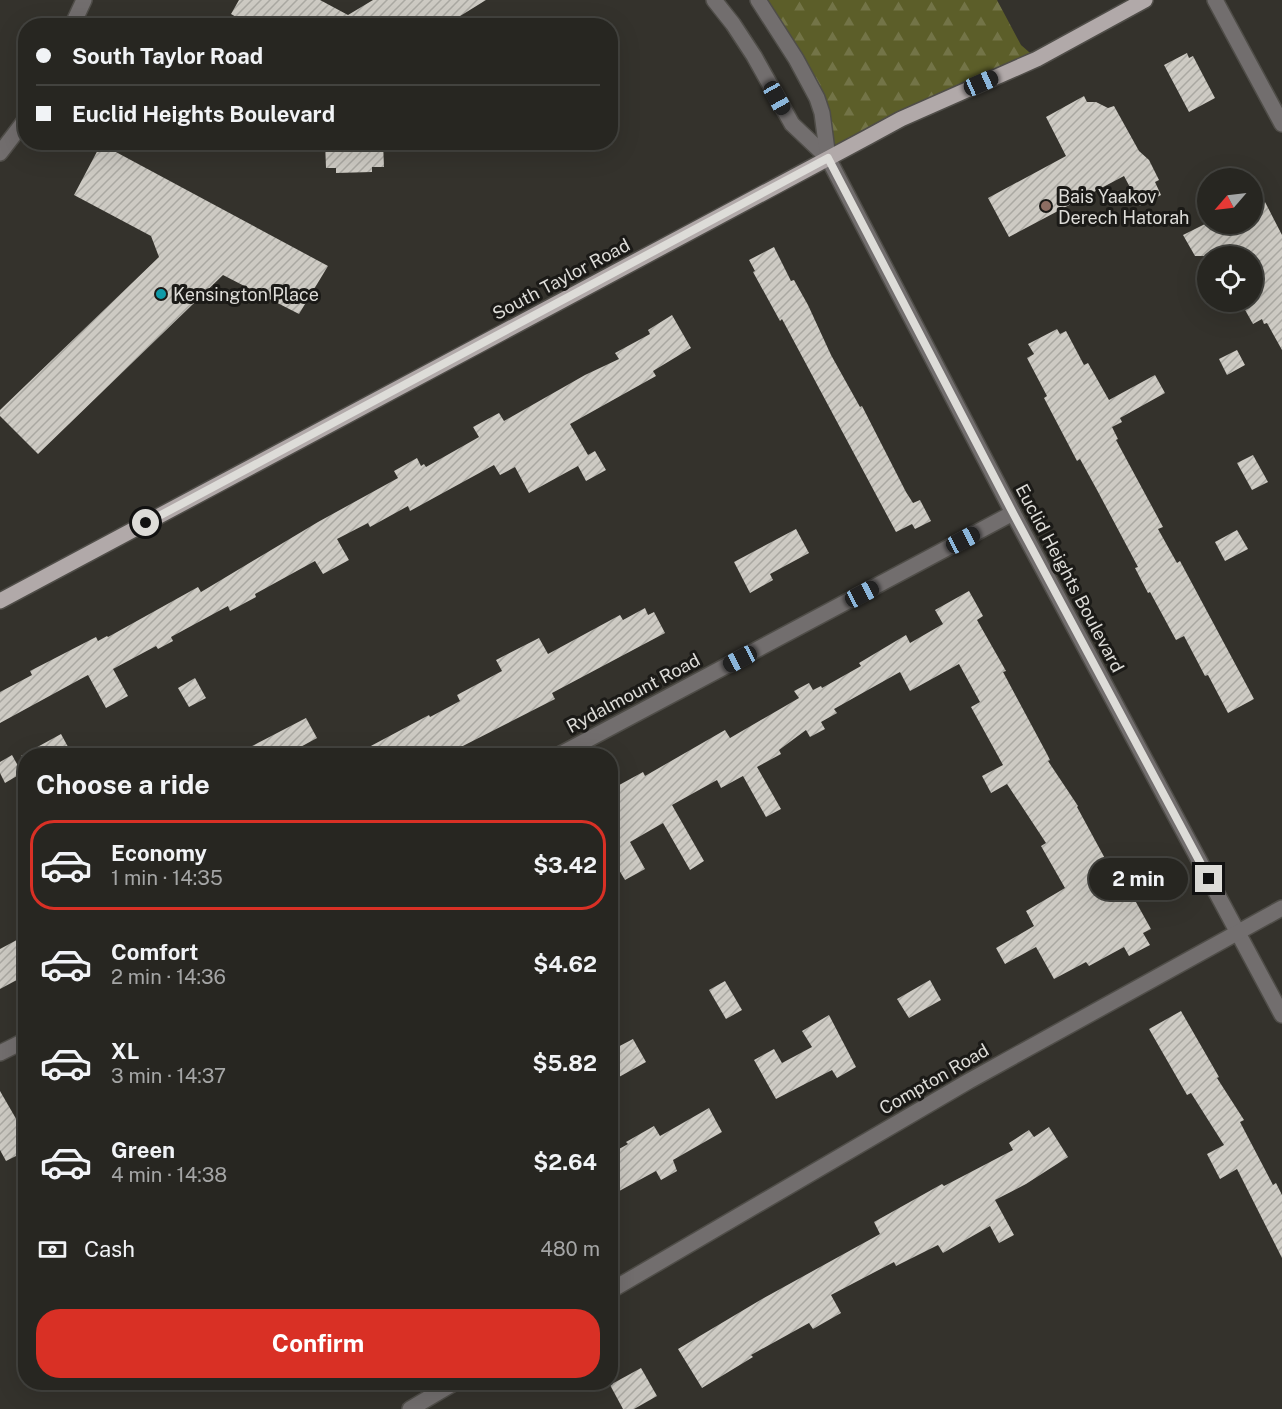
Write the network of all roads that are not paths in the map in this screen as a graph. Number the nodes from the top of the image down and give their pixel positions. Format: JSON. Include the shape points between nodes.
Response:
{"nodes":[{"id":1,"x":84,"y":0,"type":"edge"},
{"id":2,"x":714,"y":0,"type":"edge"},
{"id":3,"x":758,"y":0,"type":"edge"},
{"id":4,"x":1145,"y":0,"type":"edge"},
{"id":5,"x":1215,"y":0,"type":"edge"},
{"id":6,"x":76,"y":18,"type":"edge"},
{"id":7,"x":1282,"y":124,"type":"edge"},
{"id":8,"x":18,"y":129,"type":"edge"},
{"id":9,"x":0,"y":153,"type":"edge"},
{"id":10,"x":828,"y":158,"type":"junction"},
{"id":11,"x":1013,"y":513,"type":"junction"},
{"id":12,"x":0,"y":601,"type":"edge"},
{"id":13,"x":572,"y":748,"type":"edge"},
{"id":14,"x":1282,"y":908,"type":"edge"},
{"id":15,"x":1237,"y":932,"type":"junction"},
{"id":16,"x":1282,"y":1015,"type":"edge"},
{"id":17,"x":18,"y":1044,"type":"edge"},
{"id":18,"x":0,"y":1053,"type":"edge"},
{"id":19,"x":618,"y":1286,"type":"edge"},
{"id":20,"x":442,"y":1390,"type":"edge"},
{"id":21,"x":410,"y":1409,"type":"edge"}],
"edges":[{"from":1,"to":6,"type":"street"},
{"from":2,"to":10,"type":"street","via":[[754,56],[792,124]]},
{"from":3,"to":10,"type":"street","via":[[817,98]]},
{"from":4,"to":10,"type":"main road","name":"South Taylor Road","via":[[1037,59],[901,119]]},
{"from":5,"to":7,"type":"street"},
{"from":8,"to":9,"type":"street"},
{"from":10,"to":11,"type":"street","name":"Euclid Heights Boulevard"},
{"from":10,"to":12,"type":"main road","name":"South Taylor Road"},
{"from":11,"to":13,"type":"street","name":"Rydalmount Road"},
{"from":11,"to":15,"type":"street","name":"Euclid Heights Boulevard"},
{"from":14,"to":15,"type":"street","name":"Compton Road"},
{"from":15,"to":16,"type":"street","name":"Euclid Heights Boulevard"},
{"from":15,"to":19,"type":"street","name":"Compton Road","via":[[969,1081]]},
{"from":17,"to":18,"type":"street"},
{"from":20,"to":21,"type":"street"}]}
